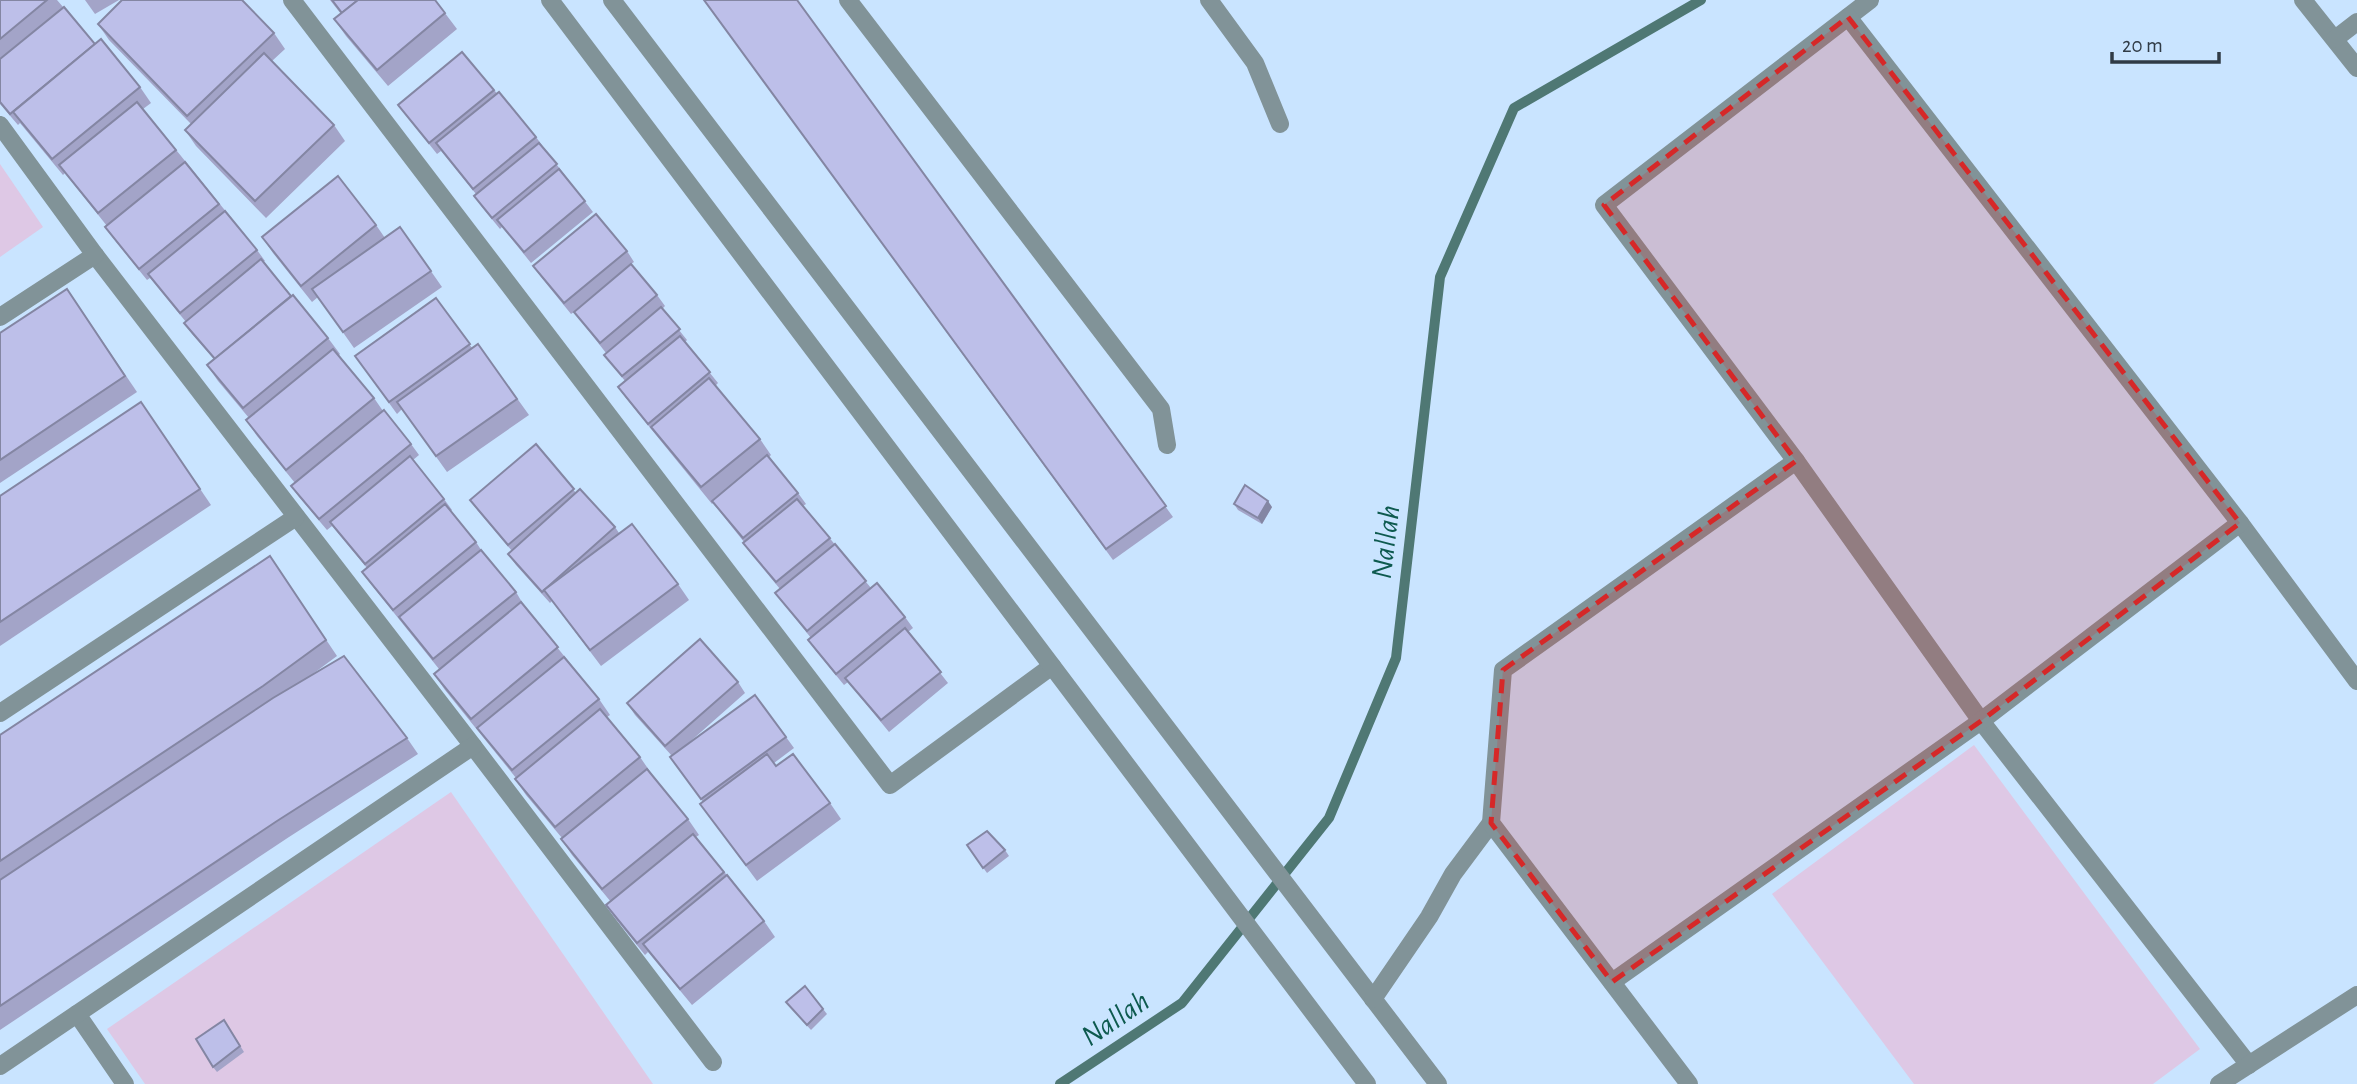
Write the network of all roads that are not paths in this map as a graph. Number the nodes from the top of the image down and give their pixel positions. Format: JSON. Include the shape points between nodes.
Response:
{"nodes":[{"id":1,"x":292,"y":0,"type":"edge"},
{"id":2,"x":550,"y":0,"type":"edge"},
{"id":3,"x":612,"y":0,"type":"edge"},
{"id":4,"x":848,"y":0,"type":"edge"},
{"id":5,"x":1209,"y":0,"type":"edge"},
{"id":6,"x":1870,"y":0,"type":"edge"},
{"id":7,"x":2303,"y":0,"type":"edge"},
{"id":8,"x":1848,"y":17,"type":"junction"},
{"id":9,"x":2357,"y":22,"type":"edge"},
{"id":10,"x":2334,"y":39,"type":"junction"},
{"id":11,"x":2357,"y":68,"type":"edge"},
{"id":12,"x":1280,"y":124,"type":"dead end"},
{"id":13,"x":0,"y":125,"type":"edge"},
{"id":14,"x":95,"y":254,"type":"junction"},
{"id":15,"x":0,"y":317,"type":"edge"},
{"id":16,"x":1167,"y":445,"type":"dead end"},
{"id":17,"x":1796,"y":461,"type":"junction"},
{"id":18,"x":296,"y":517,"type":"junction"},
{"id":19,"x":2240,"y":523,"type":"junction"},
{"id":20,"x":1052,"y":666,"type":"junction"},
{"id":21,"x":2357,"y":681,"type":"edge"},
{"id":22,"x":0,"y":713,"type":"edge"},
{"id":23,"x":1981,"y":721,"type":"junction"},
{"id":24,"x":473,"y":746,"type":"junction"},
{"id":25,"x":1491,"y":823,"type":"junction"},
{"id":26,"x":1612,"y":982,"type":"junction"},
{"id":27,"x":2357,"y":995,"type":"edge"},
{"id":28,"x":1373,"y":999,"type":"junction"},
{"id":29,"x":77,"y":1014,"type":"junction"},
{"id":30,"x":713,"y":1062,"type":"dead end"},
{"id":31,"x":2249,"y":1065,"type":"junction"},
{"id":32,"x":0,"y":1066,"type":"edge"},
{"id":33,"x":125,"y":1084,"type":"edge"},
{"id":34,"x":1367,"y":1084,"type":"edge"},
{"id":35,"x":1437,"y":1084,"type":"edge"},
{"id":36,"x":1689,"y":1084,"type":"edge"},
{"id":37,"x":2219,"y":1084,"type":"edge"}],
"edges":[{"from":1,"to":20,"type":"street","via":[[890,785]]},
{"from":2,"to":20,"type":"street"},
{"from":3,"to":28,"type":"street"},
{"from":4,"to":16,"type":"street","via":[[1161,409]]},
{"from":5,"to":12,"type":"street","via":[[1255,63]]},
{"from":6,"to":8,"type":"street"},
{"from":7,"to":10,"type":"street"},
{"from":8,"to":17,"type":"street","via":[[1604,205]]},
{"from":8,"to":19,"type":"street"},
{"from":9,"to":10,"type":"street"},
{"from":10,"to":11,"type":"street"},
{"from":13,"to":14,"type":"street"},
{"from":14,"to":15,"type":"street"},
{"from":14,"to":18,"type":"street"},
{"from":17,"to":23,"type":"street"},
{"from":17,"to":25,"type":"street","via":[[1503,670]]},
{"from":18,"to":22,"type":"street"},
{"from":18,"to":24,"type":"street"},
{"from":19,"to":21,"type":"street"},
{"from":19,"to":23,"type":"street"},
{"from":20,"to":34,"type":"street"},
{"from":23,"to":26,"type":"street"},
{"from":23,"to":31,"type":"street"},
{"from":24,"to":29,"type":"street"},
{"from":24,"to":30,"type":"street"},
{"from":25,"to":26,"type":"street"},
{"from":25,"to":28,"type":"street"},
{"from":26,"to":36,"type":"street"},
{"from":27,"to":31,"type":"street"},
{"from":28,"to":35,"type":"street"},
{"from":29,"to":32,"type":"street"},
{"from":29,"to":33,"type":"street"},
{"from":31,"to":37,"type":"street"}]}
